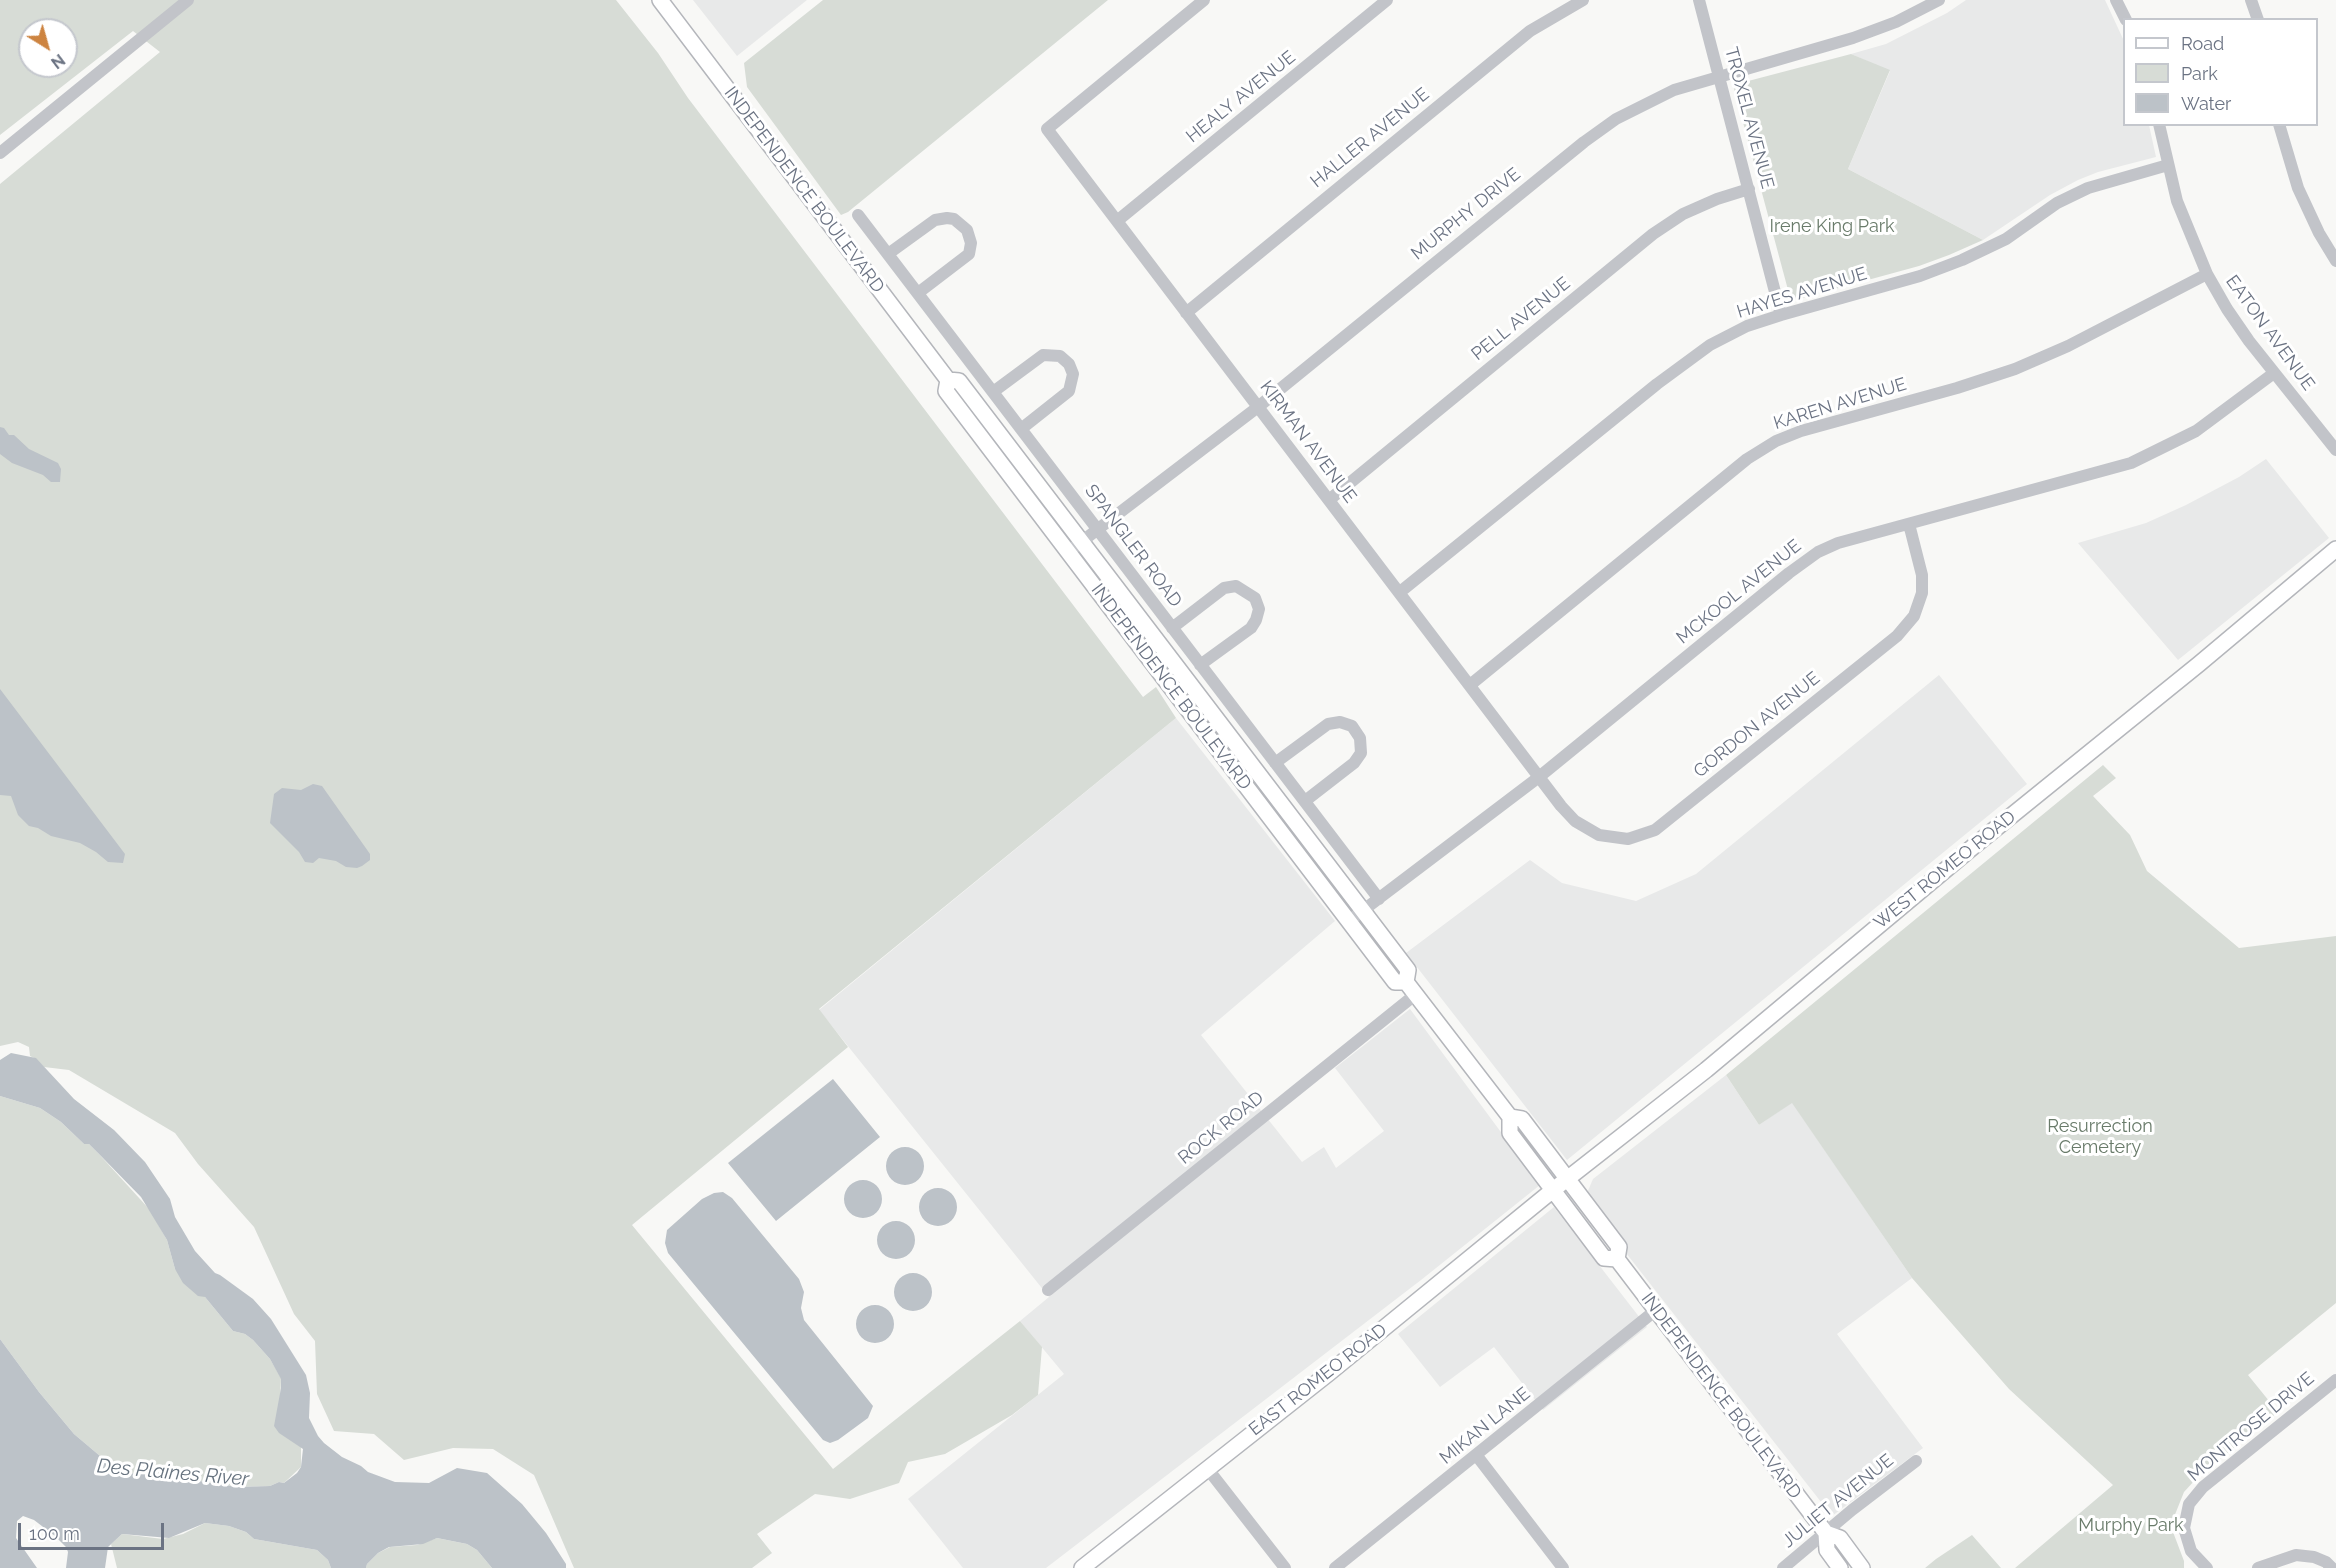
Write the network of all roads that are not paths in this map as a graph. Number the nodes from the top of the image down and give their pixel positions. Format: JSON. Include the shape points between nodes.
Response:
{"nodes":[{"id":1,"x":188,"y":0,"type":"edge"},
{"id":2,"x":660,"y":0,"type":"edge"},
{"id":3,"x":1204,"y":0,"type":"edge"},
{"id":4,"x":1387,"y":0,"type":"edge"},
{"id":5,"x":1582,"y":0,"type":"edge"},
{"id":6,"x":1699,"y":0,"type":"edge"},
{"id":7,"x":1939,"y":0,"type":"edge"},
{"id":8,"x":2116,"y":0,"type":"edge"},
{"id":9,"x":2251,"y":0,"type":"edge"},
{"id":10,"x":2125,"y":18,"type":"edge"},
{"id":11,"x":2257,"y":18,"type":"edge"},
{"id":12,"x":1719,"y":76,"type":"junction"},
{"id":13,"x":2159,"y":126,"type":"edge"},
{"id":14,"x":2280,"y":126,"type":"edge"},
{"id":15,"x":0,"y":153,"type":"edge"},
{"id":16,"x":2168,"y":165,"type":"junction"},
{"id":17,"x":1749,"y":189,"type":"junction"},
{"id":18,"x":858,"y":215,"type":"dead end"},
{"id":19,"x":1117,"y":221,"type":"junction"},
{"id":20,"x":888,"y":254,"type":"junction"},
{"id":21,"x":2336,"y":261,"type":"edge"},
{"id":22,"x":2207,"y":274,"type":"junction"},
{"id":23,"x":918,"y":293,"type":"junction"},
{"id":24,"x":1186,"y":313,"type":"junction"},
{"id":25,"x":1781,"y":315,"type":"junction"},
{"id":26,"x":2274,"y":373,"type":"junction"},
{"id":27,"x":948,"y":380,"type":"junction"},
{"id":28,"x":993,"y":392,"type":"junction"},
{"id":29,"x":1258,"y":407,"type":"junction"},
{"id":30,"x":1021,"y":429,"type":"junction"},
{"id":31,"x":2336,"y":450,"type":"edge"},
{"id":32,"x":1329,"y":500,"type":"junction"},
{"id":33,"x":1909,"y":524,"type":"junction"},
{"id":34,"x":1098,"y":529,"type":"junction"},
{"id":35,"x":1082,"y":541,"type":"junction"},
{"id":36,"x":2336,"y":549,"type":"edge"},
{"id":37,"x":1068,"y":552,"type":"junction"},
{"id":38,"x":1400,"y":592,"type":"junction"},
{"id":39,"x":1172,"y":628,"type":"junction"},
{"id":40,"x":1200,"y":665,"type":"junction"},
{"id":41,"x":1470,"y":685,"type":"junction"},
{"id":42,"x":1275,"y":764,"type":"junction"},
{"id":43,"x":1539,"y":777,"type":"junction"},
{"id":44,"x":1305,"y":801,"type":"junction"},
{"id":45,"x":1379,"y":899,"type":"junction"},
{"id":46,"x":1363,"y":911,"type":"junction"},
{"id":47,"x":1349,"y":921,"type":"junction"},
{"id":48,"x":1407,"y":982,"type":"junction"},
{"id":49,"x":1416,"y":994,"type":"junction"},
{"id":50,"x":1510,"y":1118,"type":"junction"},
{"id":51,"x":1567,"y":1179,"type":"junction"},
{"id":52,"x":1553,"y":1190,"type":"junction"},
{"id":53,"x":1617,"y":1260,"type":"junction"},
{"id":54,"x":1048,"y":1290,"type":"dead end"},
{"id":55,"x":1656,"y":1310,"type":"junction"},
{"id":56,"x":2335,"y":1384,"type":"edge"},
{"id":57,"x":1477,"y":1456,"type":"junction"},
{"id":58,"x":1916,"y":1461,"type":"dead end"},
{"id":59,"x":1207,"y":1468,"type":"junction"},
{"id":60,"x":1826,"y":1533,"type":"junction"},
{"id":61,"x":2204,"y":1567,"type":"edge"},
{"id":62,"x":1082,"y":1568,"type":"edge"},
{"id":63,"x":1285,"y":1568,"type":"edge"},
{"id":64,"x":1335,"y":1568,"type":"edge"},
{"id":65,"x":1563,"y":1568,"type":"edge"},
{"id":66,"x":1783,"y":1568,"type":"edge"},
{"id":67,"x":1840,"y":1568,"type":"edge"},
{"id":68,"x":1862,"y":1568,"type":"edge"},
{"id":69,"x":2258,"y":1568,"type":"edge"},
{"id":70,"x":2332,"y":1568,"type":"edge"}],
"edges":[{"from":1,"to":15,"type":"street"},
{"from":2,"to":27,"type":"main road","name":"INDEPENDENCE BOULEVARD"},
{"from":3,"to":19,"type":"street","name":"KIRMAN AVENUE","via":[[1047,129]]},
{"from":4,"to":19,"type":"street","name":"HEALY AVENUE"},
{"from":5,"to":24,"type":"street","name":"HALLER AVENUE","via":[[1522,38]]},
{"from":6,"to":12,"type":"street","name":"TROXEL AVENUE"},
{"from":7,"to":12,"type":"street","name":"MURPHY DRIVE","via":[[1853,38]]},
{"from":8,"to":10,"type":"street"},
{"from":9,"to":11,"type":"street"},
{"from":12,"to":17,"type":"street","name":"TROXEL AVENUE"},
{"from":12,"to":29,"type":"street","name":"MURPHY DRIVE","via":[[1648,101],[1597,131]]},
{"from":13,"to":16,"type":"street","name":"EATON AVENUE"},
{"from":14,"to":21,"type":"street","via":[[2298,188]]},
{"from":16,"to":22,"type":"street","name":"EATON AVENUE","via":[[2177,201]]},
{"from":16,"to":25,"type":"street","name":"HAYES AVENUE","via":[[2088,188],[2057,203],[2006,239],[1951,264]]},
{"from":17,"to":25,"type":"street","name":"TROXEL AVENUE"},
{"from":17,"to":32,"type":"street","name":"PELL AVENUE","via":[[1683,214],[1653,234]]},
{"from":18,"to":20,"type":"street","name":"SPANGLER ROAD"},
{"from":19,"to":24,"type":"street","name":"KIRMAN AVENUE"},
{"from":20,"to":23,"type":"street","name":"SPANGLER ROAD"},
{"from":20,"to":23,"type":"street","via":[[935,220],[954,219],[967,230],[969,254]]},
{"from":22,"to":26,"type":"street","name":"EATON AVENUE","via":[[2227,309]]},
{"from":22,"to":41,"type":"street","name":"KAREN AVENUE","via":[[2078,342],[2015,369],[1776,441],[1748,459]]},
{"from":23,"to":28,"type":"street","name":"SPANGLER ROAD"},
{"from":24,"to":29,"type":"street","name":"KIRMAN AVENUE"},
{"from":25,"to":38,"type":"street","name":"HAYES AVENUE","via":[[1731,334],[1678,367]]},
{"from":26,"to":31,"type":"street","name":"EATON AVENUE"},
{"from":26,"to":33,"type":"street","name":"MCKOOL AVENUE","via":[[2196,431],[2131,463]]},
{"from":27,"to":35,"type":"main road","name":"INDEPENDENCE BOULEVARD","via":[[959,381]]},
{"from":27,"to":37,"type":"main road","name":"INDEPENDENCE BOULEVARD","via":[[946,391]]},
{"from":28,"to":30,"type":"street","name":"SPANGLER ROAD"},
{"from":28,"to":30,"type":"street","via":[[1043,355],[1060,356],[1069,364],[1073,375],[1069,391]]},
{"from":29,"to":32,"type":"street","name":"KIRMAN AVENUE"},
{"from":29,"to":34,"type":"street","name":"MURPHY DRIVE"},
{"from":30,"to":34,"type":"street","name":"SPANGLER ROAD"},
{"from":32,"to":38,"type":"street","name":"KIRMAN AVENUE"},
{"from":33,"to":43,"type":"street","name":"MCKOOL AVENUE","via":[[1838,543],[1809,558]]},
{"from":33,"to":43,"type":"street","name":"GORDON AVENUE","via":[[1923,583],[1920,603],[1906,626],[1655,830],[1628,839],[1599,835],[1575,821]]},
{"from":34,"to":35,"type":"street","name":"MURPHY DRIVE"},
{"from":34,"to":39,"type":"street","name":"SPANGLER ROAD"},
{"from":35,"to":37,"type":"street","name":"MURPHY DRIVE"},
{"from":35,"to":46,"type":"main road","name":"INDEPENDENCE BOULEVARD"},
{"from":36,"to":51,"type":"main road","name":"WEST ROMEO ROAD","via":[[1706,1070]]},
{"from":37,"to":47,"type":"main road","name":"INDEPENDENCE BOULEVARD"},
{"from":38,"to":41,"type":"street","name":"KIRMAN AVENUE"},
{"from":39,"to":40,"type":"street","name":"SPANGLER ROAD"},
{"from":39,"to":40,"type":"street","via":[[1224,588],[1236,586],[1256,598],[1259,609],[1251,628]]},
{"from":40,"to":42,"type":"street","name":"SPANGLER ROAD"},
{"from":41,"to":43,"type":"street","name":"KIRMAN AVENUE"},
{"from":42,"to":44,"type":"street","name":"SPANGLER ROAD"},
{"from":42,"to":44,"type":"street","via":[[1328,724],[1352,726],[1360,738],[1361,753],[1354,763]]},
{"from":43,"to":45,"type":"street","name":"MCKOOL AVENUE"},
{"from":44,"to":45,"type":"street","name":"SPANGLER ROAD"},
{"from":45,"to":46,"type":"street","name":"MCKOOL AVENUE"},
{"from":46,"to":47,"type":"street","name":"MCKOOL AVENUE"},
{"from":46,"to":48,"type":"main road","name":"INDEPENDENCE BOULEVARD","via":[[1408,970]]},
{"from":47,"to":48,"type":"main road","name":"INDEPENDENCE BOULEVARD","via":[[1395,982]]},
{"from":48,"to":49,"type":"main road","name":"INDEPENDENCE BOULEVARD"},
{"from":49,"to":50,"type":"main road","name":"INDEPENDENCE BOULEVARD"},
{"from":49,"to":54,"type":"street","name":"ROCK ROAD"},
{"from":50,"to":51,"type":"main road","name":"INDEPENDENCE BOULEVARD","via":[[1522,1119]]},
{"from":50,"to":52,"type":"main road","name":"INDEPENDENCE BOULEVARD","via":[[1510,1133]]},
{"from":51,"to":52,"type":"main road","name":"WEST ROMEO ROAD"},
{"from":51,"to":53,"type":"main road","name":"INDEPENDENCE BOULEVARD","via":[[1619,1247]]},
{"from":52,"to":53,"type":"main road","name":"INDEPENDENCE BOULEVARD","via":[[1604,1258]]},
{"from":52,"to":59,"type":"main road","name":"EAST ROMEO ROAD"},
{"from":53,"to":55,"type":"main road","name":"INDEPENDENCE BOULEVARD"},
{"from":55,"to":57,"type":"street","name":"MIKAN LANE"},
{"from":55,"to":60,"type":"main road","name":"INDEPENDENCE BOULEVARD"},
{"from":56,"to":61,"type":"street","name":"MONTROSE DRIVE","via":[[2203,1487],[2189,1504],[2184,1528],[2191,1551]]},
{"from":57,"to":64,"type":"street","name":"MIKAN LANE"},
{"from":57,"to":65,"type":"street"},
{"from":58,"to":60,"type":"street","name":"JULIET AVENUE"},
{"from":59,"to":62,"type":"main road","name":"EAST ROMEO ROAD"},
{"from":59,"to":63,"type":"street"},
{"from":60,"to":66,"type":"street","name":"JULIET AVENUE"},
{"from":60,"to":67,"type":"main road","name":"INDEPENDENCE BOULEVARD","via":[[1827,1550]]},
{"from":60,"to":68,"type":"main road","name":"INDEPENDENCE BOULEVARD","via":[[1840,1538]]},
{"from":69,"to":70,"type":"street","via":[[2296,1555],[2314,1557]]}]}
